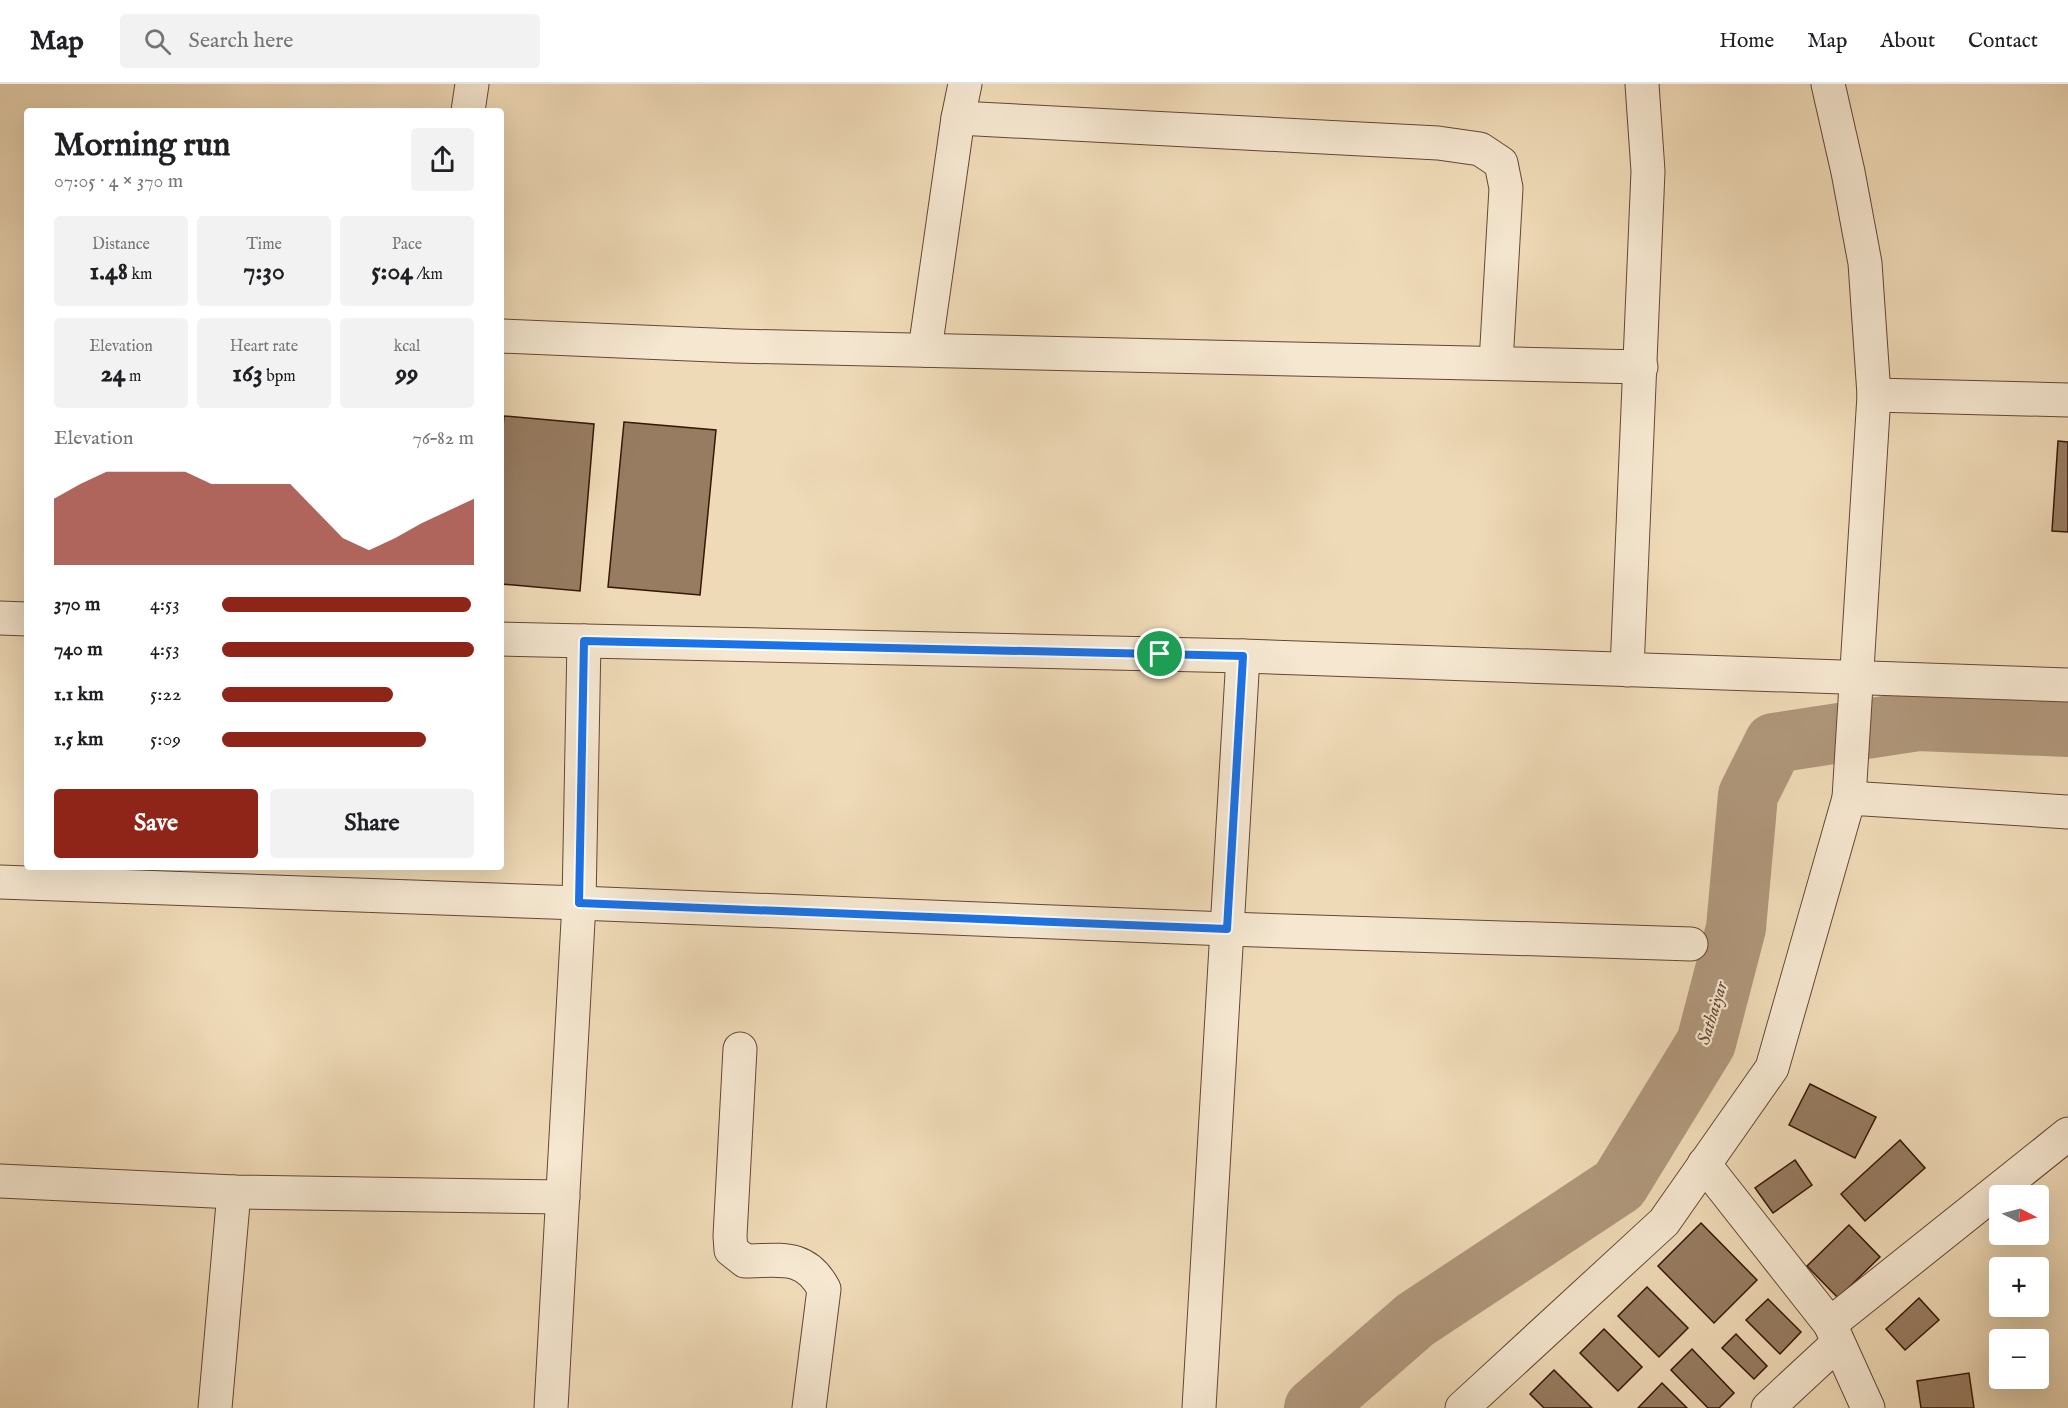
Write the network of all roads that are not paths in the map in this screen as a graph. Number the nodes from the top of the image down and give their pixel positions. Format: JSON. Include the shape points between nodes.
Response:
{"nodes":[{"id":1,"x":472,"y":84,"type":"edge"},
{"id":2,"x":965,"y":84,"type":"edge"},
{"id":3,"x":1642,"y":84,"type":"edge"},
{"id":4,"x":1828,"y":84,"type":"edge"},
{"id":5,"x":468,"y":108,"type":"edge"},
{"id":6,"x":958,"y":118,"type":"junction"},
{"id":7,"x":504,"y":336,"type":"edge"},
{"id":8,"x":925,"y":350,"type":"junction"},
{"id":9,"x":1496,"y":363,"type":"junction"},
{"id":10,"x":1641,"y":367,"type":"junction"},
{"id":11,"x":1874,"y":395,"type":"junction"},
{"id":12,"x":2068,"y":400,"type":"edge"},
{"id":13,"x":0,"y":618,"type":"edge"},
{"id":14,"x":24,"y":619,"type":"edge"},
{"id":15,"x":504,"y":639,"type":"edge"},
{"id":16,"x":584,"y":641,"type":"junction"},
{"id":17,"x":1243,"y":656,"type":"junction"},
{"id":18,"x":1627,"y":670,"type":"junction"},
{"id":19,"x":2068,"y":685,"type":"edge"},
{"id":20,"x":1856,"y":693,"type":"junction"},
{"id":21,"x":1850,"y":786,"type":"junction"},
{"id":22,"x":2068,"y":812,"type":"edge"},
{"id":23,"x":0,"y":882,"type":"edge"},
{"id":24,"x":579,"y":903,"type":"junction"},
{"id":25,"x":1227,"y":929,"type":"junction"},
{"id":26,"x":1691,"y":944,"type":"dead end"},
{"id":27,"x":740,"y":1049,"type":"dead end"},
{"id":28,"x":2068,"y":1134,"type":"edge"},
{"id":29,"x":1704,"y":1164,"type":"junction"},
{"id":30,"x":0,"y":1182,"type":"edge"},
{"id":31,"x":234,"y":1192,"type":"junction"},
{"id":32,"x":563,"y":1197,"type":"junction"},
{"id":33,"x":1834,"y":1334,"type":"junction"},
{"id":34,"x":215,"y":1408,"type":"edge"},
{"id":35,"x":551,"y":1408,"type":"edge"},
{"id":36,"x":809,"y":1408,"type":"edge"},
{"id":37,"x":1199,"y":1408,"type":"edge"},
{"id":38,"x":1462,"y":1408,"type":"edge"},
{"id":39,"x":1768,"y":1408,"type":"edge"},
{"id":40,"x":1868,"y":1408,"type":"edge"}],
"edges":[{"from":1,"to":5,"type":"street"},
{"from":2,"to":6,"type":"street"},
{"from":3,"to":10,"type":"street","via":[[1648,171]]},
{"from":4,"to":11,"type":"street","via":[[1865,262]]},
{"from":6,"to":8,"type":"street"},
{"from":6,"to":9,"type":"street","via":[[1438,143],[1480,149],[1501,164],[1506,188]]},
{"from":7,"to":8,"type":"street"},
{"from":8,"to":9,"type":"street"},
{"from":9,"to":10,"type":"street"},
{"from":10,"to":18,"type":"street"},
{"from":11,"to":12,"type":"street"},
{"from":11,"to":20,"type":"street"},
{"from":13,"to":14,"type":"street"},
{"from":15,"to":16,"type":"street"},
{"from":16,"to":17,"type":"street"},
{"from":16,"to":24,"type":"street"},
{"from":17,"to":18,"type":"street"},
{"from":17,"to":25,"type":"street"},
{"from":18,"to":20,"type":"street"},
{"from":19,"to":20,"type":"street"},
{"from":20,"to":21,"type":"street"},
{"from":21,"to":22,"type":"street"},
{"from":21,"to":29,"type":"street","via":[[1772,1068]]},
{"from":23,"to":24,"type":"street"},
{"from":24,"to":25,"type":"street"},
{"from":24,"to":32,"type":"street"},
{"from":25,"to":26,"type":"street"},
{"from":25,"to":37,"type":"street"},
{"from":27,"to":36,"type":"street","via":[[731,1250],[745,1262],[795,1261],[816,1274],[824,1289]]},
{"from":28,"to":33,"type":"street"},
{"from":29,"to":33,"type":"street"},
{"from":29,"to":38,"type":"street","via":[[1664,1222]]},
{"from":30,"to":31,"type":"street"},
{"from":31,"to":32,"type":"street"},
{"from":31,"to":34,"type":"street"},
{"from":32,"to":35,"type":"street"},
{"from":33,"to":39,"type":"street"},
{"from":33,"to":40,"type":"street"}]}
